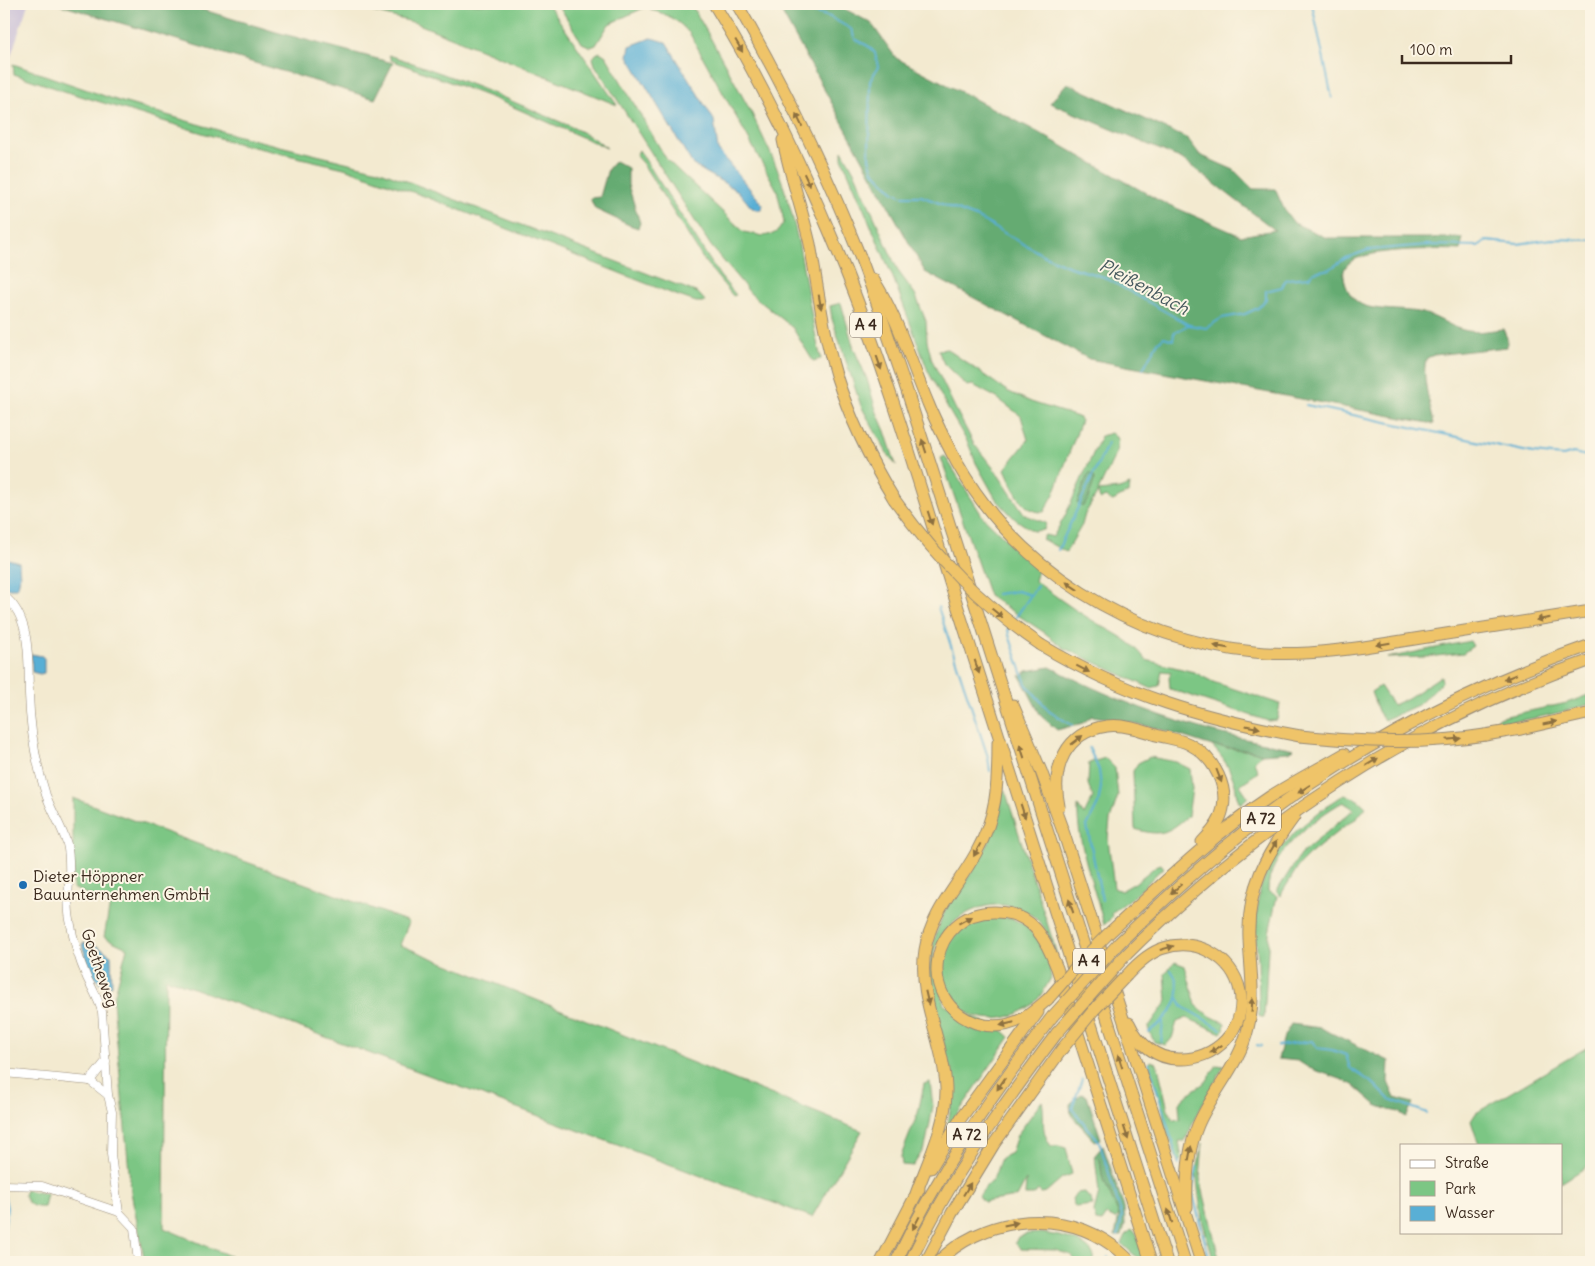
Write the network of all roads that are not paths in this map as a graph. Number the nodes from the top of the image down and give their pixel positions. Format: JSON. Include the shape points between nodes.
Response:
{"nodes":[{"id":1,"x":714,"y":4,"type":"edge"},
{"id":2,"x":736,"y":4,"type":"edge"},
{"id":3,"x":778,"y":120,"type":"junction"},
{"id":4,"x":861,"y":260,"type":"junction"},
{"id":5,"x":4,"y":596,"type":"edge"},
{"id":6,"x":1591,"y":611,"type":"edge"},
{"id":7,"x":1591,"y":646,"type":"edge"},
{"id":8,"x":993,"y":660,"type":"junction"},
{"id":9,"x":1591,"y":660,"type":"edge"},
{"id":10,"x":1591,"y":713,"type":"edge"},
{"id":11,"x":1420,"y":718,"type":"junction"},
{"id":12,"x":998,"y":732,"type":"junction"},
{"id":13,"x":1301,"y":807,"type":"junction"},
{"id":14,"x":1064,"y":834,"type":"junction"},
{"id":15,"x":1191,"y":858,"type":"junction"},
{"id":16,"x":1114,"y":992,"type":"junction"},
{"id":17,"x":1048,"y":999,"type":"junction"},
{"id":18,"x":106,"y":1061,"type":"junction"},
{"id":19,"x":4,"y":1073,"type":"edge"},
{"id":20,"x":90,"y":1081,"type":"junction"},
{"id":21,"x":108,"y":1095,"type":"junction"},
{"id":22,"x":4,"y":1185,"type":"edge"},
{"id":23,"x":916,"y":1194,"type":"junction"},
{"id":24,"x":119,"y":1212,"type":"junction"},
{"id":25,"x":1188,"y":1219,"type":"junction"},
{"id":26,"x":138,"y":1262,"type":"edge"},
{"id":27,"x":881,"y":1262,"type":"edge"},
{"id":28,"x":896,"y":1262,"type":"edge"},
{"id":29,"x":910,"y":1262,"type":"edge"},
{"id":30,"x":926,"y":1262,"type":"edge"},
{"id":31,"x":938,"y":1262,"type":"edge"},
{"id":32,"x":1131,"y":1262,"type":"edge"},
{"id":33,"x":1151,"y":1262,"type":"edge"},
{"id":34,"x":1167,"y":1262,"type":"edge"},
{"id":35,"x":1185,"y":1262,"type":"edge"},
{"id":36,"x":1201,"y":1262,"type":"edge"}],
"edges":[{"from":1,"to":3,"type":"highway","number":"A 4","one_way":true},
{"from":4,"to":2,"type":"highway","number":"A 4","one_way":true,"via":[[820,163]]},
{"from":3,"to":10,"type":"highway","one_way":true,"bridge":true,"via":[[809,242],[836,375],[866,449],[894,499],[958,578],[1041,646],[1095,675],[1151,699],[1229,722],[1300,736],[1388,742],[1431,741],[1521,729]]},
{"from":3,"to":12,"type":"highway","number":"A 4","one_way":true,"via":[[818,204],[867,328]]},
{"from":6,"to":4,"type":"highway","one_way":true,"via":[[1364,647],[1291,654],[1218,647],[1183,639],[1132,620],[1090,598],[1053,572],[1025,548],[985,505],[942,434],[883,294]]},
{"from":8,"to":4,"type":"highway","number":"A 4","one_way":true,"via":[[906,388]]},
{"from":5,"to":18,"type":"street","name":"Goetheweg","via":[[13,602],[24,627],[36,751],[46,796],[66,844],[69,917],[87,976],[100,1002]]},
{"from":7,"to":11,"type":"highway","number":"A 72","one_way":true},
{"from":8,"to":14,"type":"highway","via":[[1041,771]]},
{"from":35,"to":8,"type":"highway","number":"A 4","one_way":true},
{"from":13,"to":9,"type":"highway","number":"A 72","one_way":true,"via":[[1382,756],[1468,710]]},
{"from":11,"to":15,"type":"highway","via":[[1373,738],[1271,796]]},
{"from":11,"to":28,"type":"highway","number":"A 72","one_way":true,"bridge":true,"via":[[1344,762],[1277,807],[1206,862],[1120,943],[1052,1017],[1006,1076],[933,1192]]},
{"from":12,"to":23,"type":"highway","one_way":true,"via":[[995,804],[986,833],[939,908],[925,950],[925,992],[941,1054],[946,1090],[940,1127]]},
{"from":12,"to":34,"type":"highway","number":"A 4","one_way":true},
{"from":25,"to":13,"type":"highway","one_way":true,"via":[[1188,1161],[1192,1140],[1239,1054],[1248,1030],[1253,991],[1250,908],[1256,882],[1262,865]]},
{"from":13,"to":29,"type":"highway","number":"A 72","bridge":true,"via":[[1208,879],[1161,922],[1123,958],[1057,1033],[963,1167]]},
{"from":14,"to":15,"type":"highway","one_way":true,"via":[[1056,782],[1063,755],[1084,734],[1108,726],[1123,726],[1188,744],[1204,754],[1215,767],[1224,798],[1221,816]]},
{"from":14,"to":16,"type":"highway"},
{"from":15,"to":17,"type":"highway","bridge":true,"via":[[1108,934]]},
{"from":16,"to":25,"type":"highway"},
{"from":30,"to":16,"type":"highway","one_way":true,"bridge":true,"via":[[994,1144],[1062,1049],[1093,1011],[1151,954],[1174,945],[1197,946],[1212,952],[1233,973],[1240,991],[1240,1012],[1232,1032],[1214,1051],[1194,1059],[1176,1059],[1150,1050],[1136,1035]]},
{"from":17,"to":23,"type":"highway","via":[[961,1118]]},
{"from":17,"to":33,"type":"highway","one_way":true,"via":[[1011,1024],[982,1025],[969,1020],[949,1005],[940,987],[937,968],[942,943],[964,919],[983,912],[1005,912],[1017,914],[1035,926],[1047,944]]},
{"from":18,"to":20,"type":"street"},
{"from":18,"to":21,"type":"street","name":"Goetheweg"},
{"from":19,"to":20,"type":"street"},
{"from":20,"to":21,"type":"street"},
{"from":21,"to":24,"type":"street","name":"Goetheweg","via":[[112,1112],[111,1154]]},
{"from":22,"to":24,"type":"street","via":[[42,1186]]},
{"from":23,"to":27,"type":"highway"},
{"from":24,"to":26,"type":"street","via":[[134,1228]]},
{"from":25,"to":36,"type":"highway"},
{"from":31,"to":32,"type":"highway","one_way":true,"via":[[974,1236],[1014,1223],[1035,1221],[1083,1230],[1104,1240]]}]}
